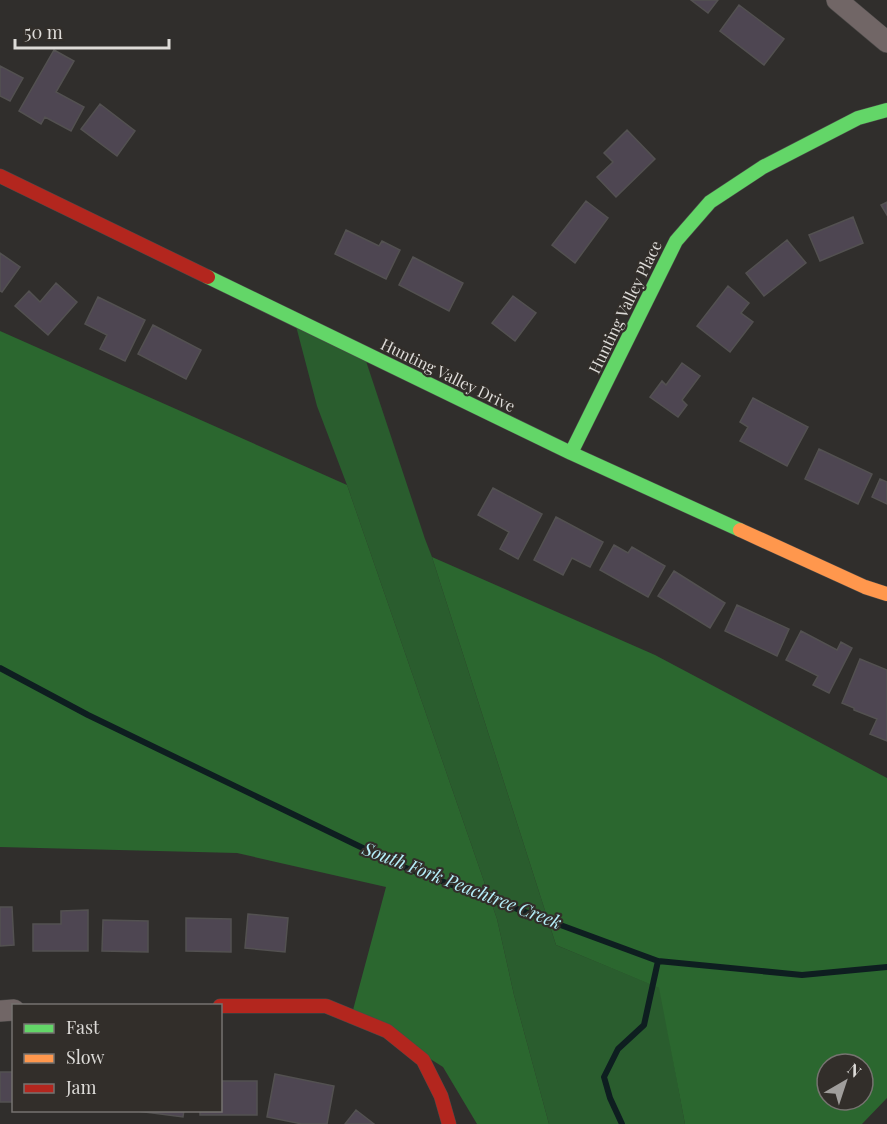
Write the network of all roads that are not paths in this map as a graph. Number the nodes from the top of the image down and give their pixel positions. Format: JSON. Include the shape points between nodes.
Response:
{"nodes":[{"id":1,"x":837,"y":0,"type":"edge"},
{"id":2,"x":887,"y":42,"type":"edge"},
{"id":3,"x":887,"y":110,"type":"edge"},
{"id":4,"x":0,"y":176,"type":"edge"},
{"id":5,"x":571,"y":453,"type":"junction"},
{"id":6,"x":887,"y":594,"type":"edge"},
{"id":7,"x":222,"y":1006,"type":"edge"},
{"id":8,"x":449,"y":1124,"type":"edge"}],
"edges":[{"from":1,"to":2,"type":"street"},
{"from":3,"to":5,"type":"street","name":"Hunting Valley Place","via":[[858,118],[763,167],[710,202],[676,241]]},
{"from":4,"to":5,"type":"street","name":"Hunting Valley Drive"},
{"from":5,"to":6,"type":"street","name":"Hunting Valley Drive"},
{"from":7,"to":8,"type":"street","via":[[326,1006],[387,1031],[423,1060],[441,1096]]}]}
